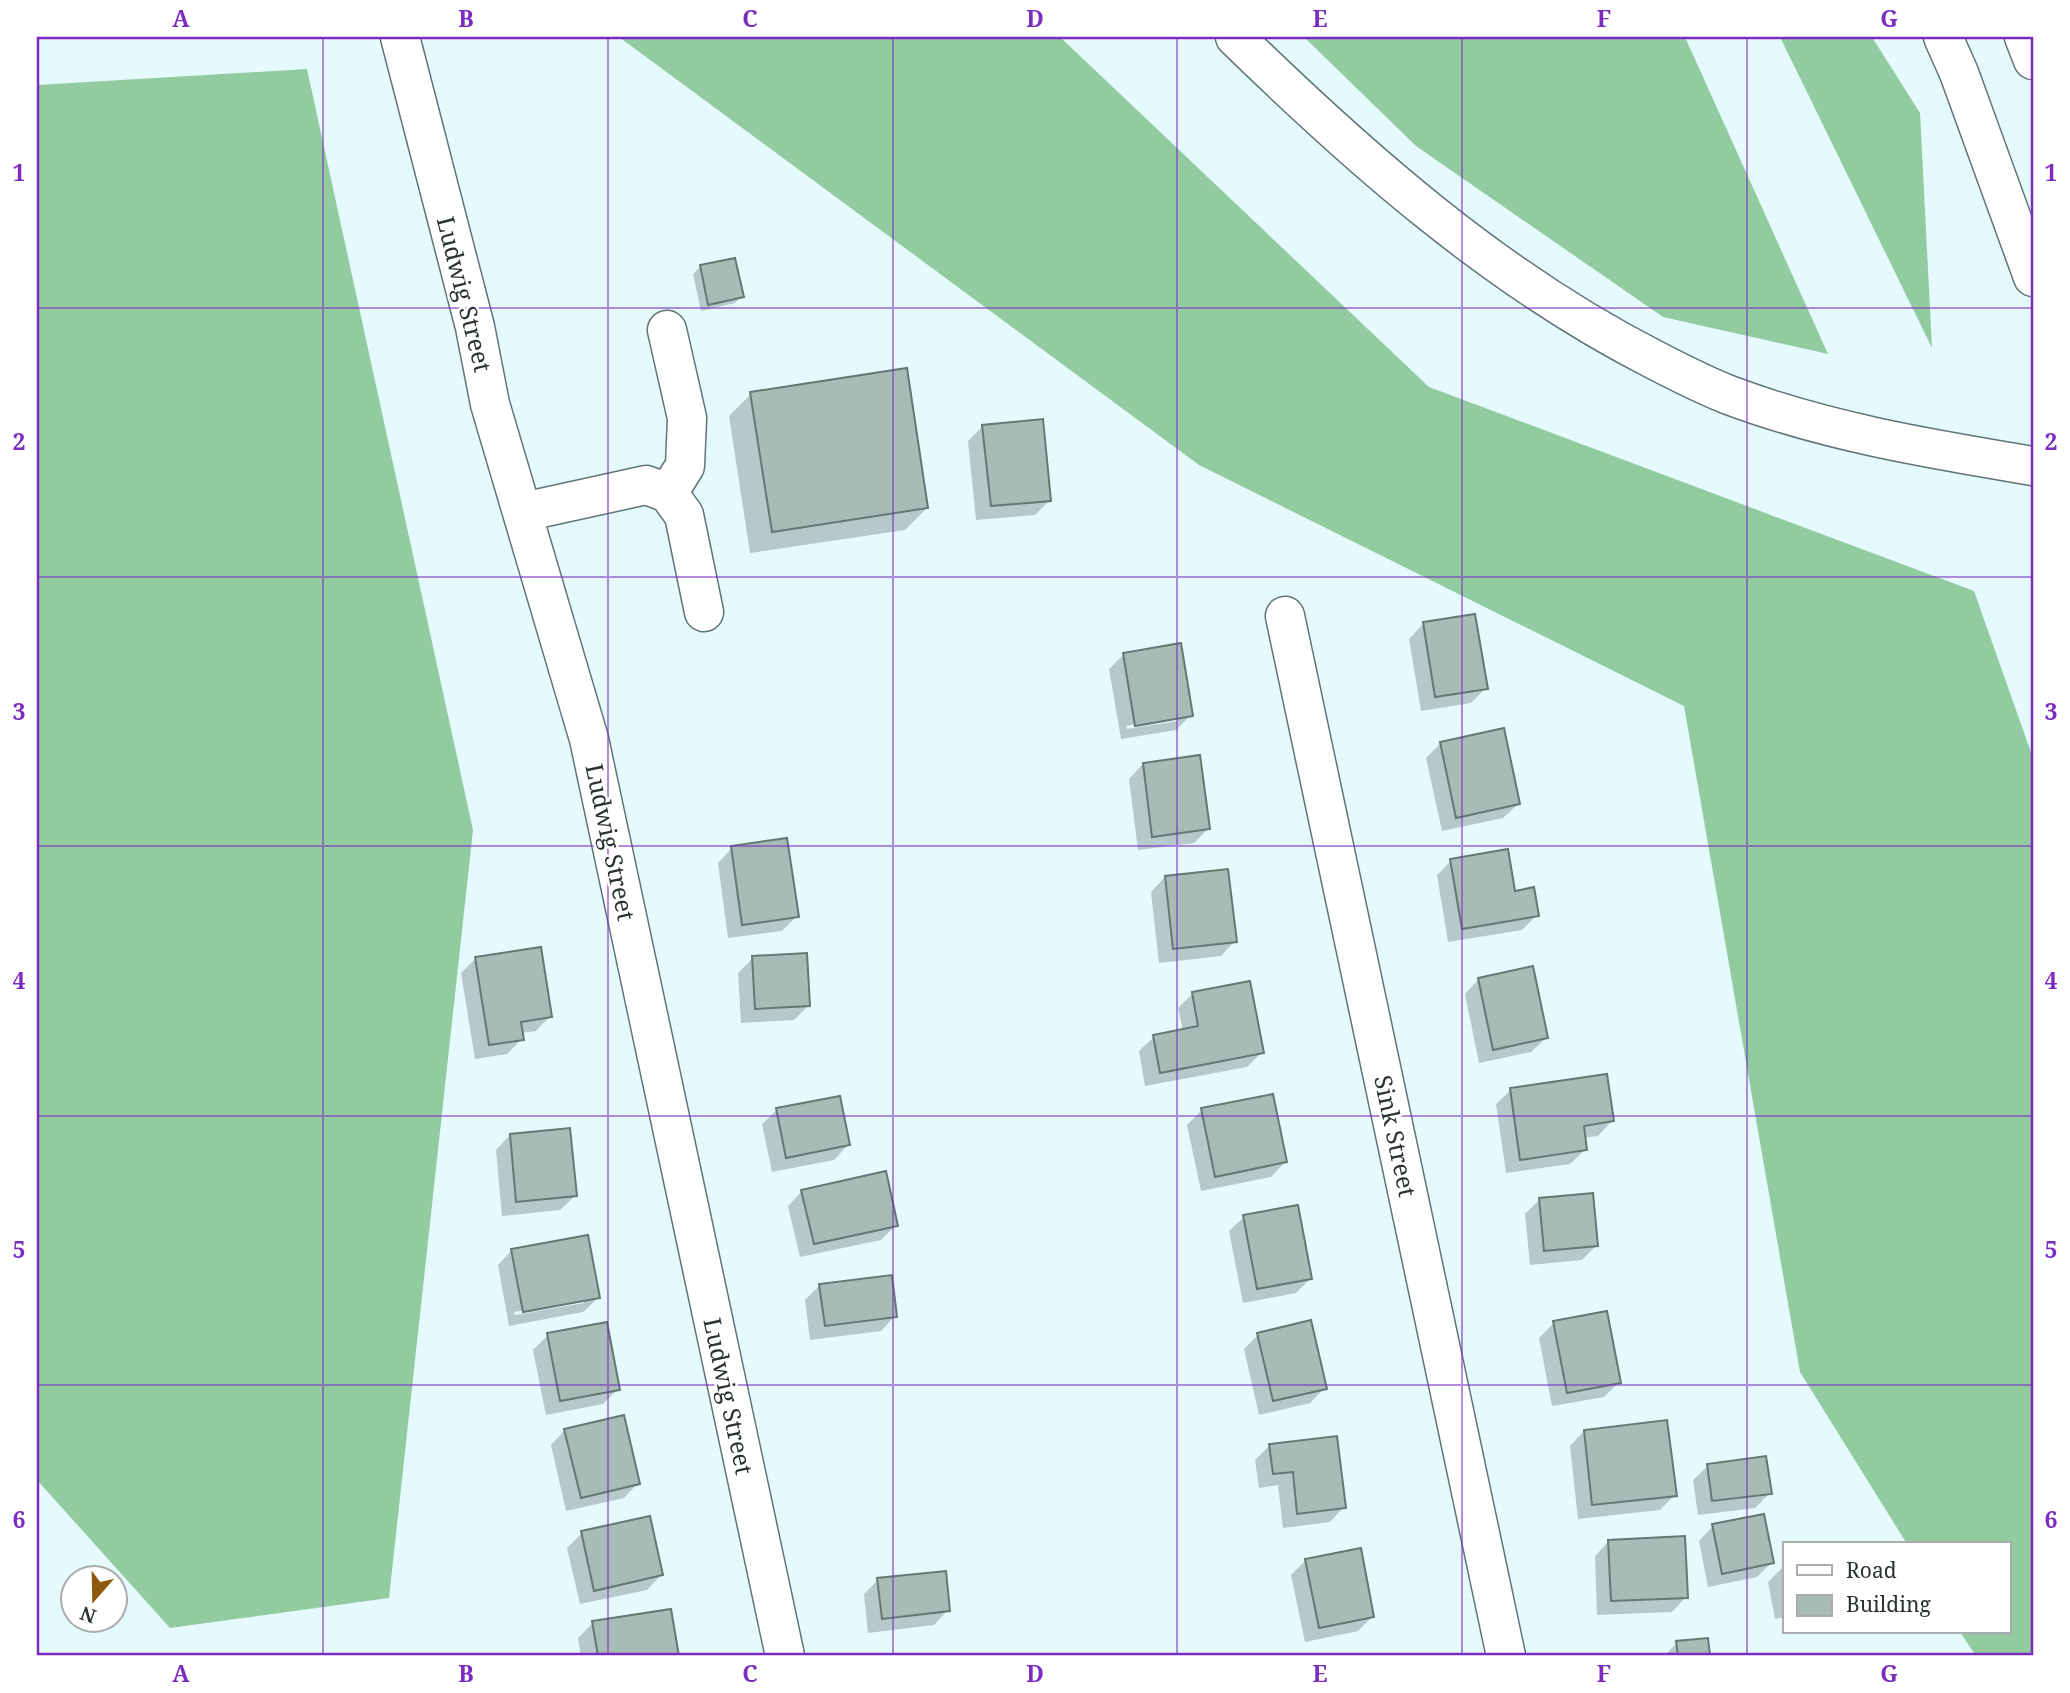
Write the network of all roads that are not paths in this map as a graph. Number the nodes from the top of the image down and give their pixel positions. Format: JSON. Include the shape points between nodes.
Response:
{"nodes":[{"id":1,"x":400,"y":37,"type":"edge"},
{"id":2,"x":1235,"y":37,"type":"edge"},
{"id":3,"x":1943,"y":37,"type":"edge"},
{"id":4,"x":2024,"y":37,"type":"edge"},
{"id":5,"x":2033,"y":61,"type":"edge"},
{"id":6,"x":2033,"y":277,"type":"edge"},
{"id":7,"x":667,"y":330,"type":"dead end"},
{"id":8,"x":2033,"y":466,"type":"edge"},
{"id":9,"x":668,"y":493,"type":"junction"},
{"id":10,"x":523,"y":512,"type":"junction"},
{"id":11,"x":704,"y":612,"type":"dead end"},
{"id":12,"x":1285,"y":616,"type":"dead end"},
{"id":13,"x":785,"y":1656,"type":"edge"},
{"id":14,"x":1506,"y":1656,"type":"edge"}],
"edges":[{"from":1,"to":10,"type":"main road","name":"Ludwig Street","via":[[475,327],[490,404]]},
{"from":2,"to":8,"type":"main road","via":[[1401,188],[1511,272],[1626,345],[1728,395],[1775,410],[1932,450]]},
{"from":3,"to":6,"type":"main road"},
{"from":4,"to":5,"type":"main road"},
{"from":7,"to":9,"type":"main road","via":[[687,418],[685,466]]},
{"from":9,"to":10,"type":"main road","via":[[646,485]]},
{"from":9,"to":11,"type":"main road","via":[[684,515]]},
{"from":10,"to":13,"type":"main road","name":"Ludwig Street","via":[[589,739]]},
{"from":12,"to":14,"type":"main road","name":"Sink Street"}]}
